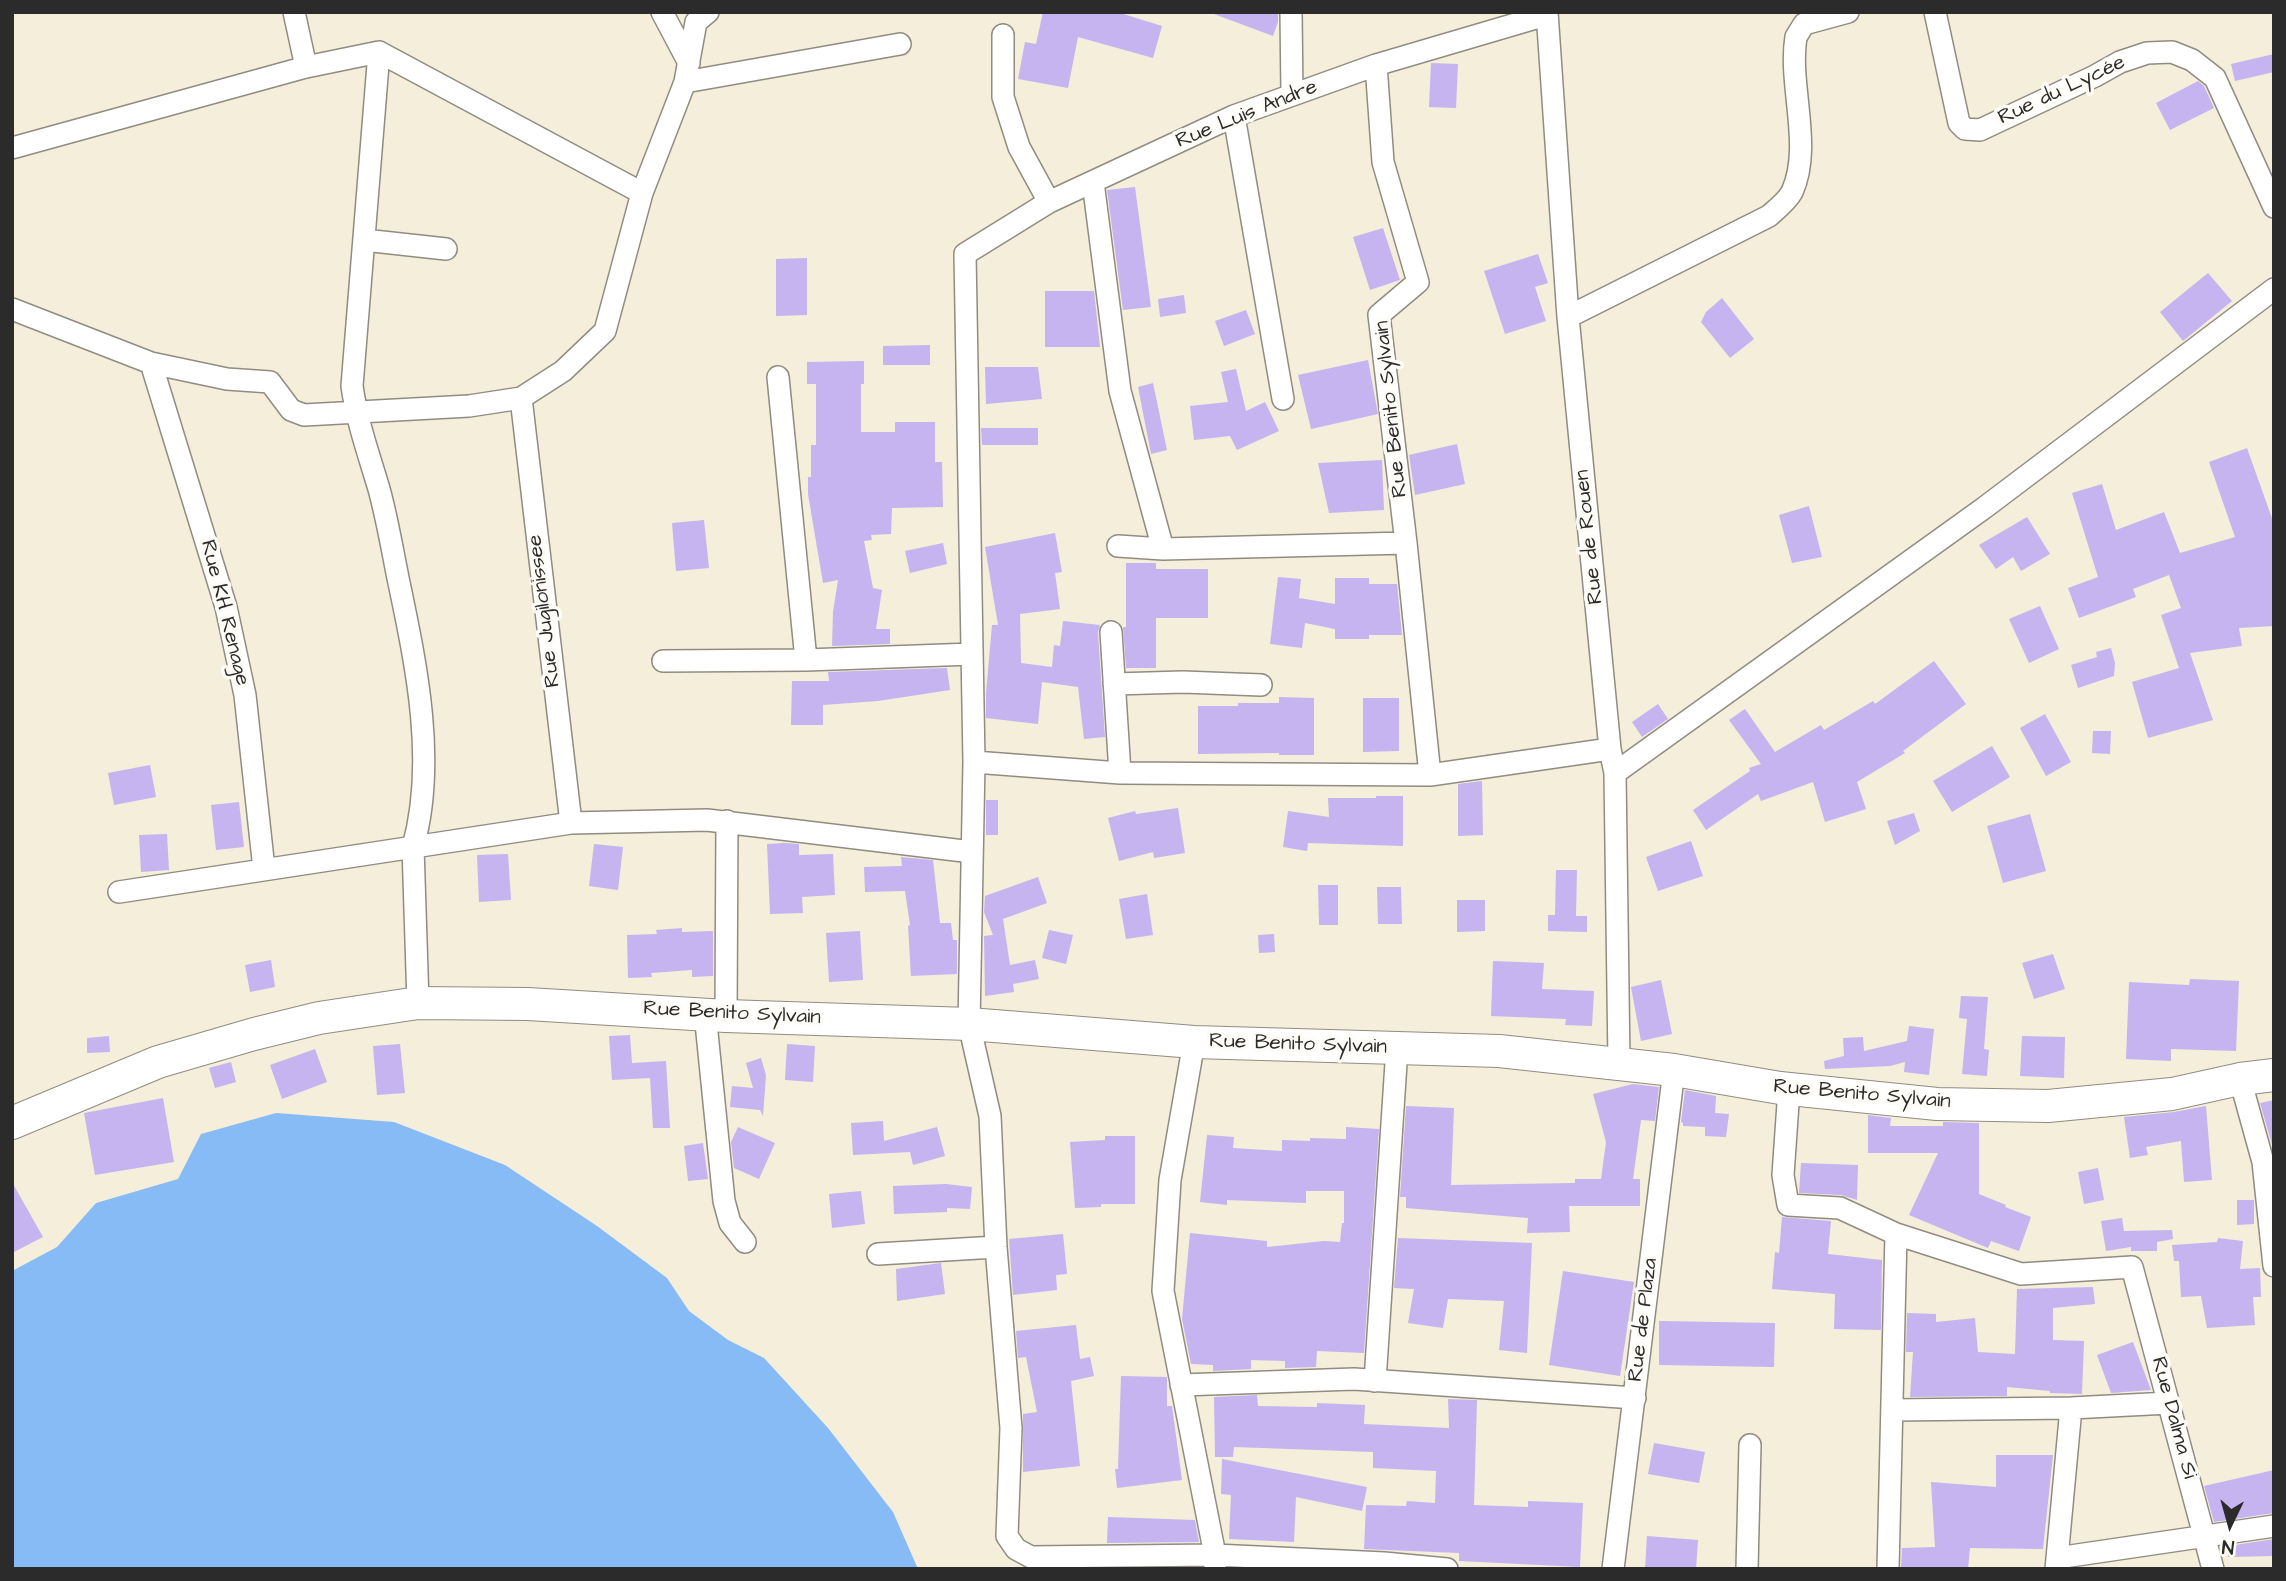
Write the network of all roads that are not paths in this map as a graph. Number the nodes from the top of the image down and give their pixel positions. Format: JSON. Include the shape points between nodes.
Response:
{"nodes":[{"id":1,"x":294,"y":12,"type":"edge"},
{"id":2,"x":662,"y":12,"type":"edge"},
{"id":3,"x":708,"y":12,"type":"edge"},
{"id":4,"x":1291,"y":12,"type":"edge"},
{"id":5,"x":1848,"y":12,"type":"edge"},
{"id":6,"x":1936,"y":12,"type":"edge"},
{"id":7,"x":1547,"y":14,"type":"edge"},
{"id":8,"x":1003,"y":35,"type":"dead end"},
{"id":9,"x":900,"y":44,"type":"dead end"},
{"id":10,"x":379,"y":52,"type":"junction"},
{"id":11,"x":1376,"y":65,"type":"junction"},
{"id":12,"x":306,"y":67,"type":"junction"},
{"id":13,"x":687,"y":73,"type":"junction"},
{"id":14,"x":1292,"y":95,"type":"junction"},
{"id":15,"x":1234,"y":116,"type":"junction"},
{"id":16,"x":12,"y":148,"type":"edge"},
{"id":17,"x":1093,"y":182,"type":"junction"},
{"id":18,"x":642,"y":193,"type":"junction"},
{"id":19,"x":1049,"y":202,"type":"junction"},
{"id":20,"x":2274,"y":207,"type":"edge"},
{"id":21,"x":364,"y":240,"type":"junction"},
{"id":22,"x":446,"y":249,"type":"dead end"},
{"id":23,"x":2274,"y":289,"type":"edge"},
{"id":24,"x":12,"y":309,"type":"edge"},
{"id":25,"x":1568,"y":317,"type":"junction"},
{"id":26,"x":151,"y":363,"type":"junction"},
{"id":27,"x":778,"y":377,"type":"dead end"},
{"id":28,"x":521,"y":398,"type":"junction"},
{"id":29,"x":1283,"y":399,"type":"dead end"},
{"id":30,"x":356,"y":412,"type":"junction"},
{"id":31,"x":1406,"y":543,"type":"junction"},
{"id":32,"x":1118,"y":546,"type":"dead end"},
{"id":33,"x":1163,"y":549,"type":"junction"},
{"id":34,"x":1111,"y":632,"type":"dead end"},
{"id":35,"x":972,"y":654,"type":"junction"},
{"id":36,"x":806,"y":660,"type":"junction"},
{"id":37,"x":663,"y":661,"type":"dead end"},
{"id":38,"x":1114,"y":684,"type":"junction"},
{"id":39,"x":1261,"y":685,"type":"dead end"},
{"id":40,"x":1610,"y":749,"type":"junction"},
{"id":41,"x":974,"y":762,"type":"junction"},
{"id":42,"x":1120,"y":773,"type":"junction"},
{"id":43,"x":1615,"y":774,"type":"junction"},
{"id":44,"x":1430,"y":775,"type":"junction"},
{"id":45,"x":727,"y":821,"type":"junction"},
{"id":46,"x":571,"y":823,"type":"junction"},
{"id":47,"x":413,"y":847,"type":"junction"},
{"id":48,"x":972,"y":852,"type":"junction"},
{"id":49,"x":264,"y":869,"type":"junction"},
{"id":50,"x":119,"y":892,"type":"dead end"},
{"id":51,"x":418,"y":1003,"type":"junction"},
{"id":52,"x":715,"y":1014,"type":"junction"},
{"id":53,"x":969,"y":1024,"type":"junction"},
{"id":54,"x":1194,"y":1042,"type":"junction"},
{"id":55,"x":1397,"y":1048,"type":"junction"},
{"id":56,"x":1619,"y":1063,"type":"junction"},
{"id":57,"x":1674,"y":1070,"type":"junction"},
{"id":58,"x":2274,"y":1075,"type":"edge"},
{"id":59,"x":2240,"y":1079,"type":"junction"},
{"id":60,"x":1789,"y":1089,"type":"junction"},
{"id":61,"x":12,"y":1123,"type":"edge"},
{"id":62,"x":1896,"y":1234,"type":"junction"},
{"id":63,"x":745,"y":1242,"type":"dead end"},
{"id":64,"x":996,"y":1247,"type":"junction"},
{"id":65,"x":878,"y":1254,"type":"dead end"},
{"id":66,"x":2274,"y":1266,"type":"edge"},
{"id":67,"x":1375,"y":1381,"type":"junction"},
{"id":68,"x":1181,"y":1385,"type":"junction"},
{"id":69,"x":1635,"y":1398,"type":"junction"},
{"id":70,"x":2169,"y":1403,"type":"junction"},
{"id":71,"x":2071,"y":1408,"type":"junction"},
{"id":72,"x":1893,"y":1410,"type":"junction"},
{"id":73,"x":1750,"y":1446,"type":"dead end"},
{"id":74,"x":2274,"y":1526,"type":"edge"},
{"id":75,"x":2204,"y":1537,"type":"junction"},
{"id":76,"x":1215,"y":1562,"type":"edge"},
{"id":77,"x":2056,"y":1563,"type":"edge"},
{"id":78,"x":1384,"y":1566,"type":"edge"},
{"id":79,"x":1447,"y":1569,"type":"edge"},
{"id":80,"x":1613,"y":1569,"type":"edge"},
{"id":81,"x":1747,"y":1569,"type":"edge"},
{"id":82,"x":1888,"y":1569,"type":"edge"},
{"id":83,"x":2213,"y":1569,"type":"edge"}],
"edges":[{"from":1,"to":12,"type":"street"},
{"from":2,"to":13,"type":"street"},
{"from":3,"to":13,"type":"street","via":[[696,22]]},
{"from":4,"to":14,"type":"street"},
{"from":5,"to":25,"type":"street","via":[[1804,24],[1796,37],[1800,154],[1791,193],[1784,202],[1769,216]]},
{"from":6,"to":20,"type":"street","name":"Rue du Lycée","via":[[1959,123],[1965,129],[1980,130],[2120,62],[2147,53],[2172,52],[2192,60],[2215,78]]},
{"from":7,"to":11,"type":"street","name":"Rue Luis Andre"},
{"from":7,"to":25,"type":"street","name":"Rue de Rouen"},
{"from":8,"to":19,"type":"street","via":[[1003,97],[1020,147]]},
{"from":9,"to":13,"type":"street"},
{"from":10,"to":12,"type":"street"},
{"from":10,"to":18,"type":"street"},
{"from":10,"to":21,"type":"street"},
{"from":11,"to":14,"type":"street","name":"Rue Luis Andre"},
{"from":11,"to":31,"type":"street","name":"Rue Benito Sylvain","via":[[1382,162],[1418,282],[1379,314]]},
{"from":12,"to":16,"type":"street"},
{"from":13,"to":18,"type":"street"},
{"from":14,"to":15,"type":"street","name":"Rue Luis Andre"},
{"from":15,"to":17,"type":"street","name":"Rue Luis Andre"},
{"from":15,"to":29,"type":"street"},
{"from":17,"to":19,"type":"street","name":"Rue Luis Andre"},
{"from":17,"to":33,"type":"street","via":[[1120,391]]},
{"from":18,"to":28,"type":"street","via":[[604,331],[563,371]]},
{"from":19,"to":35,"type":"street","name":"Rue Luis Andre","via":[[965,254]]},
{"from":21,"to":22,"type":"street"},
{"from":21,"to":30,"type":"street","via":[[352,386]]},
{"from":23,"to":43,"type":"street","via":[[1984,508]]},
{"from":24,"to":26,"type":"street"},
{"from":25,"to":40,"type":"street","name":"Rue de Rouen"},
{"from":26,"to":30,"type":"street","via":[[227,379],[270,382],[298,414]]},
{"from":26,"to":49,"type":"street","name":"Rue KH Renage","via":[[226,607],[245,695]]},
{"from":27,"to":36,"type":"street"},
{"from":28,"to":30,"type":"street","via":[[469,406]]},
{"from":28,"to":46,"type":"street","name":"Rue Jugilonissee"},
{"from":30,"to":47,"type":"street","via":[[379,491],[415,656],[425,773]]},
{"from":31,"to":33,"type":"street"},
{"from":31,"to":44,"type":"street","name":"Rue Benito Sylvain"},
{"from":32,"to":33,"type":"street"},
{"from":34,"to":38,"type":"street"},
{"from":35,"to":36,"type":"street"},
{"from":35,"to":41,"type":"street"},
{"from":36,"to":37,"type":"street"},
{"from":38,"to":39,"type":"street"},
{"from":38,"to":42,"type":"street"},
{"from":40,"to":43,"type":"street","name":"Rue de Rouen"},
{"from":40,"to":44,"type":"street"},
{"from":41,"to":42,"type":"street"},
{"from":41,"to":48,"type":"street"},
{"from":42,"to":44,"type":"street"},
{"from":43,"to":56,"type":"street","name":"Rue de Rouen"},
{"from":45,"to":46,"type":"street"},
{"from":45,"to":48,"type":"street"},
{"from":45,"to":52,"type":"street"},
{"from":46,"to":47,"type":"street"},
{"from":47,"to":49,"type":"street"},
{"from":47,"to":51,"type":"street"},
{"from":48,"to":53,"type":"street"},
{"from":49,"to":50,"type":"street"},
{"from":51,"to":52,"type":"main road","name":"Rue Benito Sylvain"},
{"from":51,"to":61,"type":"main road","name":"Rue Benito Sylvain","via":[[319,1018],[158,1062]]},
{"from":52,"to":53,"type":"main road","name":"Rue Benito Sylvain"},
{"from":52,"to":63,"type":"street","via":[[724,1201],[730,1223]]},
{"from":53,"to":54,"type":"main road","name":"Rue Benito Sylvain"},
{"from":53,"to":64,"type":"street","via":[[990,1115]]},
{"from":54,"to":55,"type":"main road","name":"Rue Benito Sylvain"},
{"from":54,"to":68,"type":"street","via":[[1170,1180],[1163,1291]]},
{"from":55,"to":56,"type":"main road","name":"Rue Benito Sylvain","via":[[1499,1051]]},
{"from":55,"to":67,"type":"street"},
{"from":56,"to":57,"type":"main road","name":"Rue Benito Sylvain"},
{"from":57,"to":60,"type":"main road","name":"Rue Benito Sylvain"},
{"from":57,"to":69,"type":"street","name":"Rue de Plaza"},
{"from":58,"to":59,"type":"main road","name":"Rue Benito Sylvain"},
{"from":59,"to":60,"type":"main road","name":"Rue Benito Sylvain","via":[[2172,1094],[2048,1106],[1937,1104]]},
{"from":59,"to":66,"type":"street","via":[[2263,1162]]},
{"from":60,"to":62,"type":"street","via":[[1783,1175],[1788,1205],[1840,1208]]},
{"from":62,"to":70,"type":"street","name":"Rue Dalma Si","via":[[2021,1273],[2132,1267]]},
{"from":62,"to":72,"type":"street"},
{"from":64,"to":65,"type":"street"},
{"from":64,"to":76,"type":"street","via":[[1011,1428],[1007,1536],[1016,1549],[1031,1557]]},
{"from":67,"to":68,"type":"street"},
{"from":67,"to":69,"type":"street"},
{"from":68,"to":76,"type":"street"},
{"from":69,"to":80,"type":"street","name":"Rue de Plaza"},
{"from":70,"to":71,"type":"street"},
{"from":70,"to":75,"type":"street","name":"Rue Dalma Si"},
{"from":71,"to":72,"type":"street"},
{"from":71,"to":77,"type":"street"},
{"from":72,"to":82,"type":"street"},
{"from":73,"to":81,"type":"street"},
{"from":74,"to":75,"type":"street"},
{"from":75,"to":77,"type":"street"},
{"from":75,"to":83,"type":"street","name":"Rue Dalma Si"},
{"from":76,"to":78,"type":"street"},
{"from":78,"to":79,"type":"street"}]}
